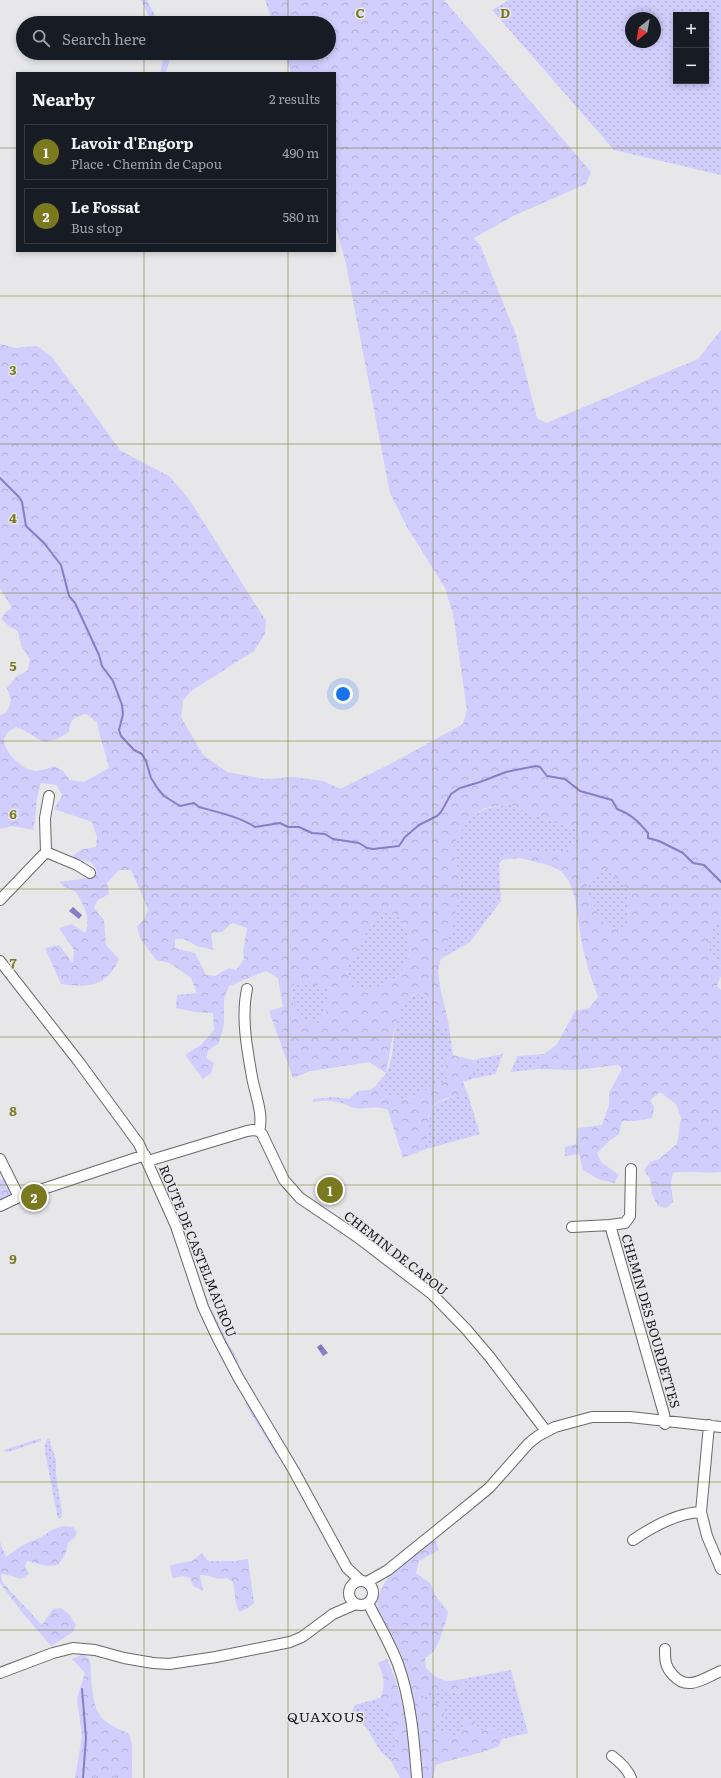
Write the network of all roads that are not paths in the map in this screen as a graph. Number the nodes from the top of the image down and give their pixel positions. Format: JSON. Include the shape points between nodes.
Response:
{"nodes":[{"id":1,"x":49,"y":796,"type":"dead end"},
{"id":2,"x":46,"y":852,"type":"junction"},
{"id":3,"x":90,"y":873,"type":"dead end"},
{"id":4,"x":0,"y":900,"type":"edge"},
{"id":5,"x":0,"y":961,"type":"edge"},
{"id":6,"x":247,"y":989,"type":"dead end"},
{"id":7,"x":259,"y":1131,"type":"junction"},
{"id":8,"x":146,"y":1158,"type":"junction"},
{"id":9,"x":0,"y":1159,"type":"edge"},
{"id":10,"x":632,"y":1169,"type":"dead end"},
{"id":11,"x":19,"y":1197,"type":"junction"},
{"id":12,"x":0,"y":1206,"type":"edge"},
{"id":13,"x":610,"y":1225,"type":"junction"},
{"id":14,"x":572,"y":1227,"type":"dead end"},
{"id":15,"x":665,"y":1422,"type":"junction"},
{"id":16,"x":709,"y":1427,"type":"junction"},
{"id":17,"x":721,"y":1427,"type":"edge"},
{"id":18,"x":721,"y":1430,"type":"edge"},
{"id":19,"x":546,"y":1431,"type":"junction"},
{"id":20,"x":701,"y":1512,"type":"junction"},
{"id":21,"x":633,"y":1540,"type":"dead end"},
{"id":22,"x":347,"y":1568,"type":"junction"},
{"id":23,"x":721,"y":1569,"type":"edge"},
{"id":24,"x":367,"y":1585,"type":"junction"},
{"id":25,"x":350,"y":1591,"type":"junction"},
{"id":26,"x":368,"y":1603,"type":"junction"},
{"id":27,"x":356,"y":1604,"type":"junction"},
{"id":28,"x":333,"y":1614,"type":"junction"},
{"id":29,"x":665,"y":1649,"type":"dead end"},
{"id":30,"x":721,"y":1671,"type":"edge"},
{"id":31,"x":0,"y":1673,"type":"edge"},
{"id":32,"x":612,"y":1756,"type":"dead end"},
{"id":33,"x":417,"y":1778,"type":"edge"},
{"id":34,"x":630,"y":1778,"type":"edge"}],
"edges":[{"from":1,"to":2,"type":"street","via":[[45,818]]},
{"from":2,"to":3,"type":"street"},
{"from":2,"to":4,"type":"street"},
{"from":5,"to":8,"type":"street","name":"ROUTE DE CASTELMAUROU","via":[[119,1114]]},
{"from":6,"to":7,"type":"street","via":[[244,1002],[246,1036],[260,1118]]},
{"from":7,"to":8,"type":"street","via":[[247,1131]]},
{"from":7,"to":19,"type":"street","name":"CHEMIN DE CAPOU","via":[[291,1188],[310,1205],[356,1236],[432,1294],[489,1356]]},
{"from":8,"to":11,"type":"street"},
{"from":8,"to":22,"type":"street","name":"ROUTE DE CASTELMAUROU","via":[[176,1226],[203,1306],[217,1337]]},
{"from":9,"to":11,"type":"street"},
{"from":10,"to":13,"type":"street","name":"CHEMIN DES BOURDETTES","via":[[630,1216],[625,1223]]},
{"from":11,"to":12,"type":"street"},
{"from":13,"to":14,"type":"street","name":"CHEMIN DES BOURDETTES"},
{"from":13,"to":15,"type":"street","name":"CHEMIN DES BOURDETTES"},
{"from":15,"to":16,"type":"street"},
{"from":15,"to":19,"type":"street","via":[[630,1417],[580,1419]]},
{"from":16,"to":17,"type":"street"},
{"from":16,"to":18,"type":"street"},
{"from":16,"to":20,"type":"street"},
{"from":19,"to":24,"type":"street","via":[[520,1452],[489,1488]]},
{"from":20,"to":21,"type":"street","via":[[683,1515],[647,1530]]},
{"from":20,"to":23,"type":"street","via":[[707,1536]]},
{"from":22,"to":24,"type":"street","name":"ROUTE DE CASTELMAUROU"},
{"from":22,"to":25,"type":"street","name":"ROUTE DE CASTELMAUROU"},
{"from":24,"to":25,"type":"street","via":[[355,1582]]},
{"from":24,"to":26,"type":"street","via":[[373,1596]]},
{"from":25,"to":27,"type":"street","via":[[351,1600]]},
{"from":25,"to":28,"type":"street"},
{"from":26,"to":27,"type":"street"},
{"from":26,"to":33,"type":"street","via":[[390,1647],[402,1679],[410,1715]]},
{"from":27,"to":28,"type":"street"},
{"from":28,"to":31,"type":"street","via":[[302,1637],[290,1642],[194,1661],[169,1664],[140,1662],[73,1648]]},
{"from":29,"to":30,"type":"street","via":[[665,1662],[669,1671],[684,1684],[691,1684]]},
{"from":32,"to":34,"type":"street","via":[[621,1763]]}]}
